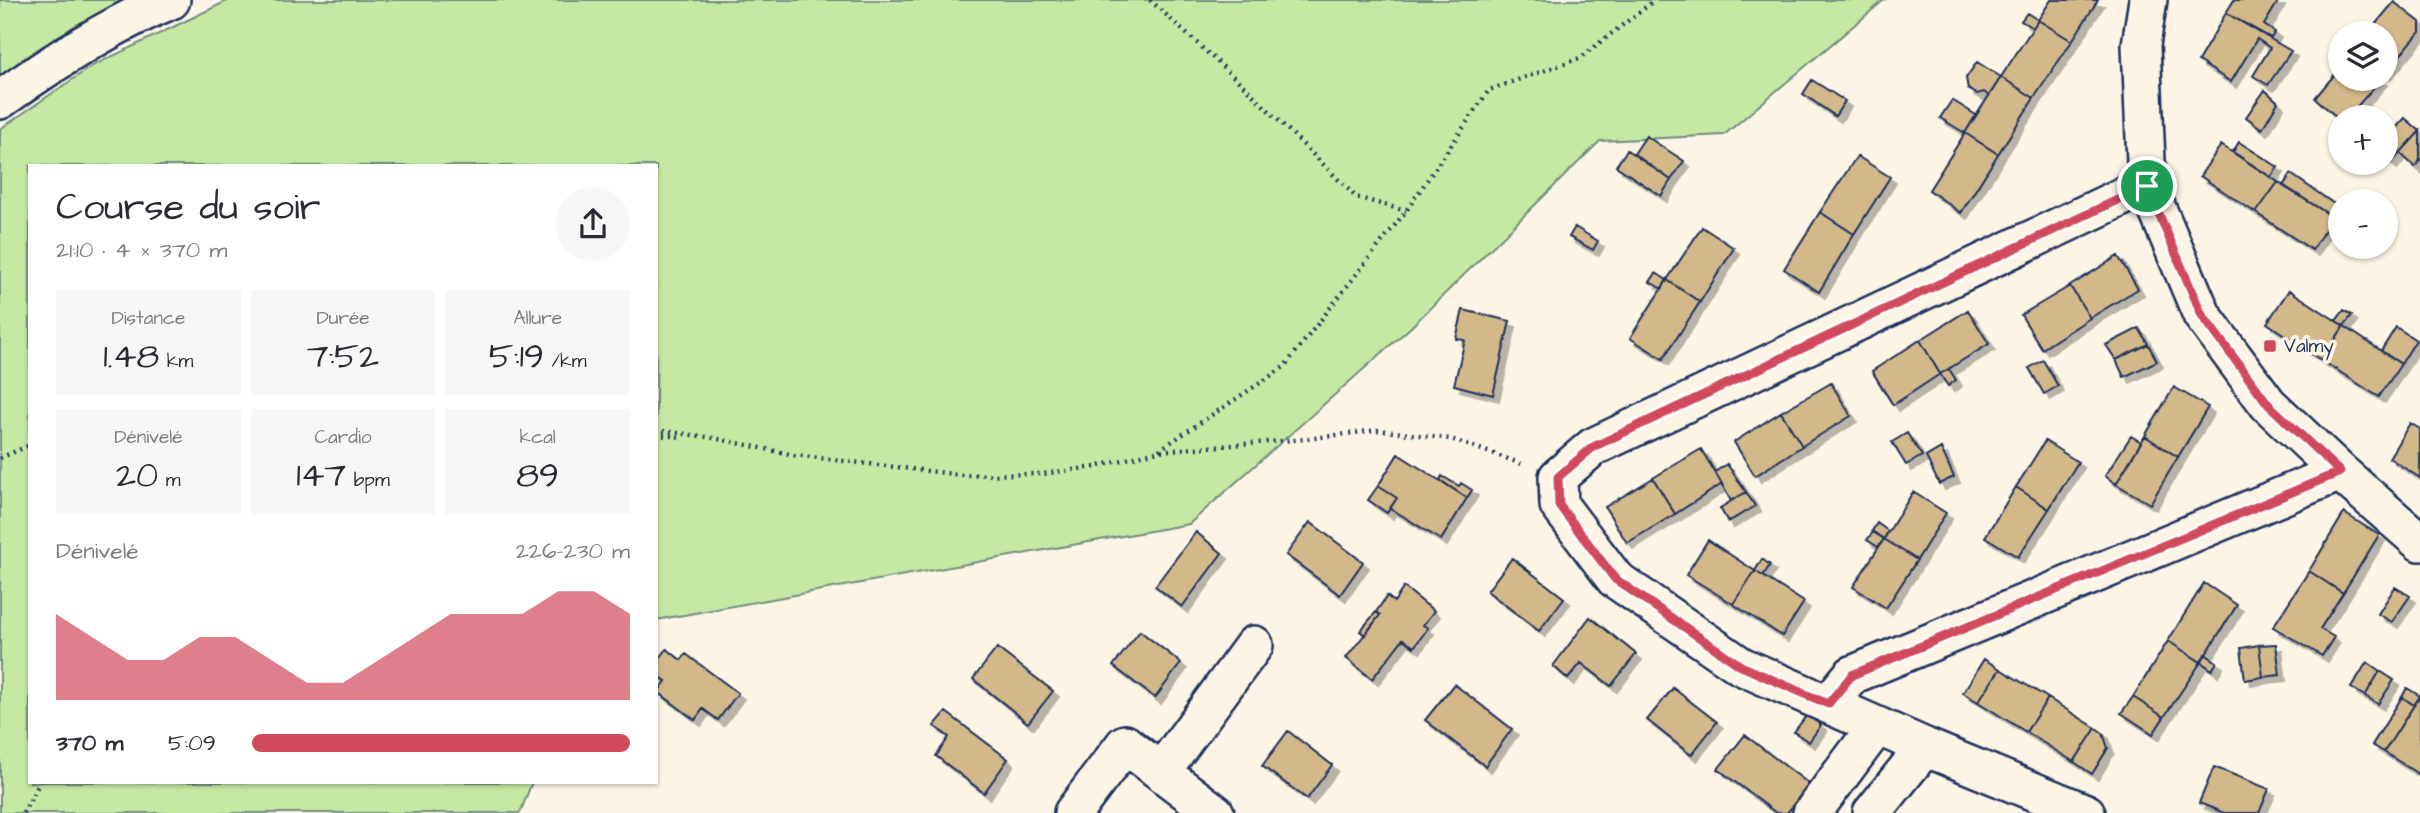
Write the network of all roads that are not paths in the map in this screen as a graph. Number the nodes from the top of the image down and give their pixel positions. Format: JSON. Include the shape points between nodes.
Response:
{"nodes":[{"id":1,"x":172,"y":0,"type":"edge"},
{"id":2,"x":2148,"y":0,"type":"edge"},
{"id":3,"x":0,"y":100,"type":"edge"},
{"id":4,"x":2147,"y":186,"type":"junction"},
{"id":5,"x":2340,"y":472,"type":"junction"},
{"id":6,"x":2420,"y":542,"type":"edge"},
{"id":7,"x":1254,"y":645,"type":"dead end"},
{"id":8,"x":1828,"y":704,"type":"junction"},
{"id":9,"x":1877,"y":726,"type":"junction"},
{"id":10,"x":1925,"y":747,"type":"junction"},
{"id":11,"x":1161,"y":772,"type":"junction"},
{"id":12,"x":1073,"y":813,"type":"edge"},
{"id":13,"x":1215,"y":813,"type":"edge"},
{"id":14,"x":1812,"y":813,"type":"edge"},
{"id":15,"x":1872,"y":813,"type":"edge"},
{"id":16,"x":2086,"y":813,"type":"edge"}],
"edges":[{"from":1,"to":3,"type":"street","via":[[109,30]]},
{"from":2,"to":4,"type":"street","via":[[2141,45]]},
{"from":4,"to":5,"type":"street","via":[[2202,315],[2268,404]]},
{"from":4,"to":8,"type":"street","via":[[1593,447],[1558,477],[1559,505],[1615,579],[1741,666]]},
{"from":5,"to":6,"type":"street"},
{"from":5,"to":8,"type":"street","via":[[1852,675]]},
{"from":7,"to":11,"type":"street"},
{"from":8,"to":9,"type":"street"},
{"from":9,"to":10,"type":"street"},
{"from":9,"to":14,"type":"street"},
{"from":10,"to":15,"type":"street"},
{"from":10,"to":16,"type":"street"},
{"from":11,"to":12,"type":"street","via":[[1125,744]]},
{"from":11,"to":13,"type":"street"}]}
